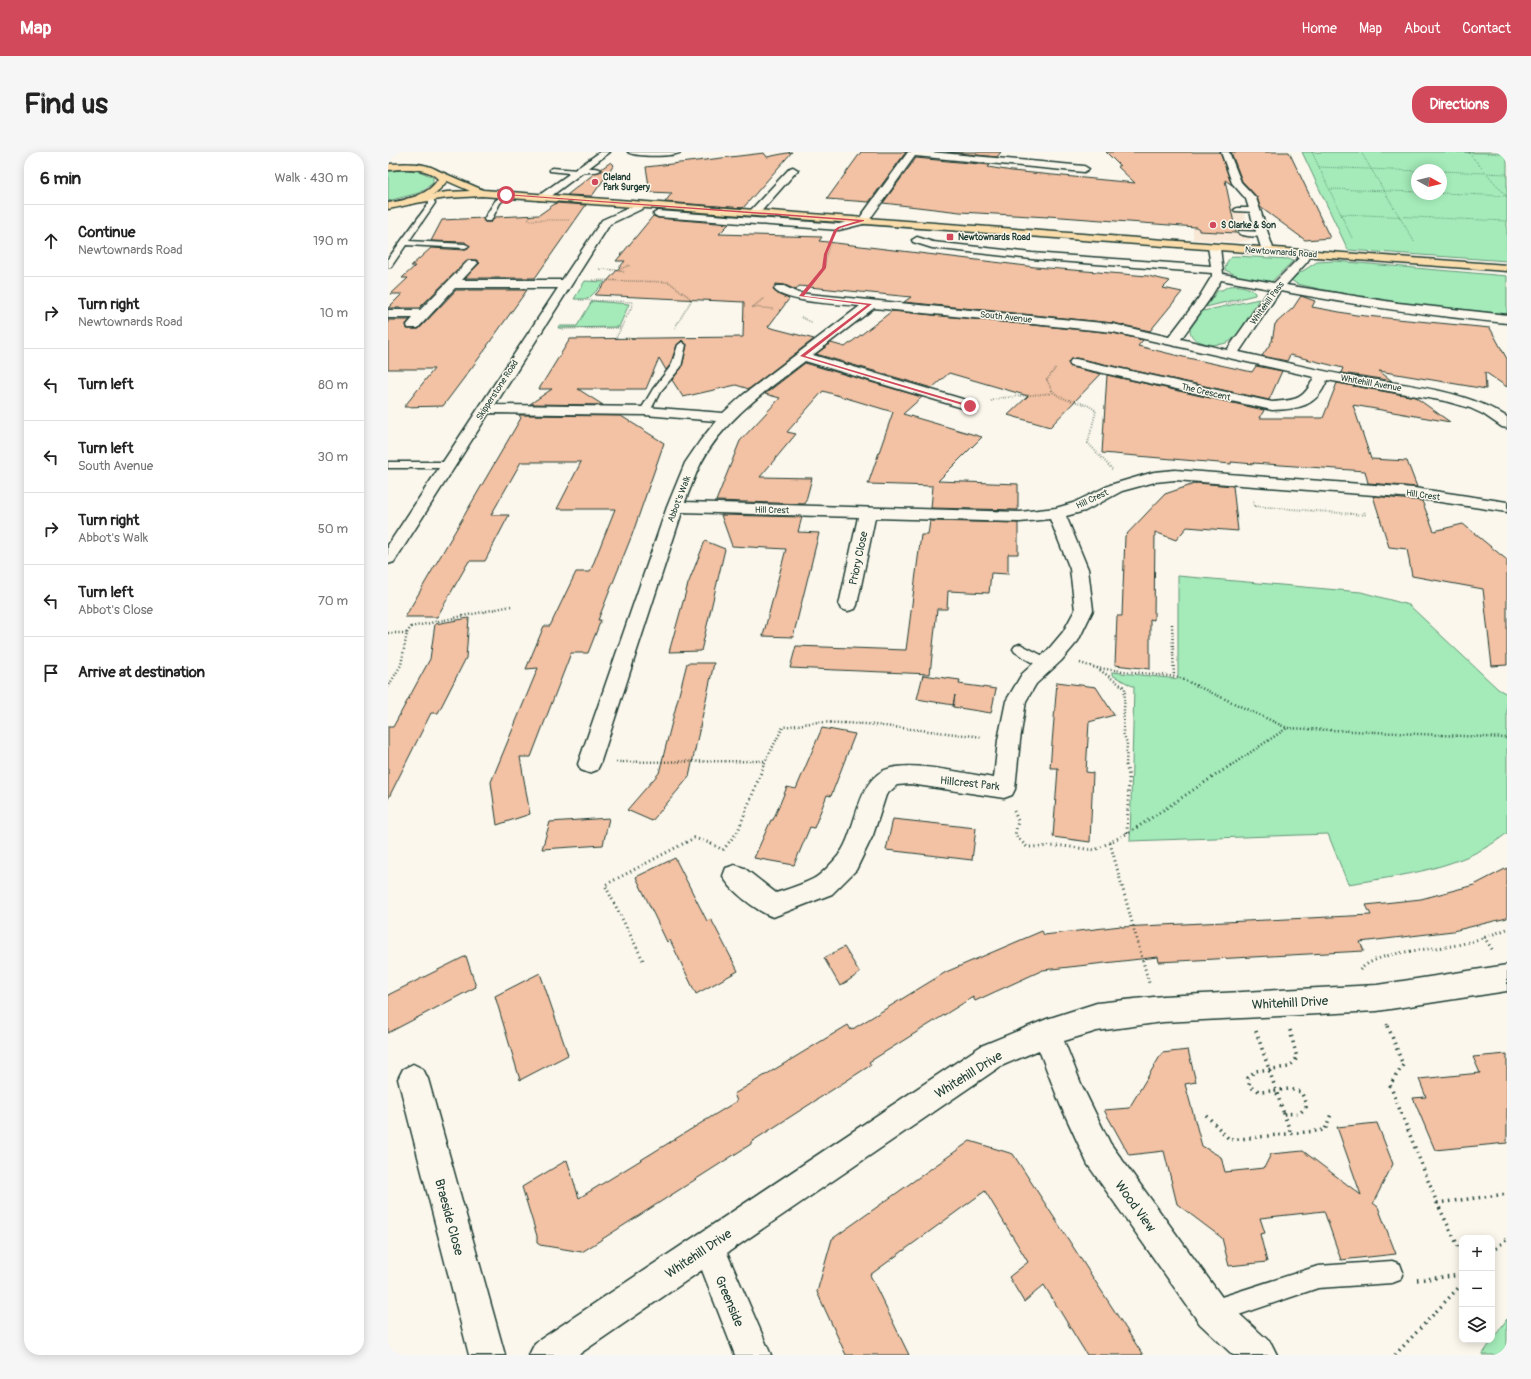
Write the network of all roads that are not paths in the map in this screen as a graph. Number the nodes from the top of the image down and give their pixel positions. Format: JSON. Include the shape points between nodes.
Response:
{"nodes":[{"id":1,"x":606,"y":152,"type":"edge"},
{"id":2,"x":632,"y":152,"type":"edge"},
{"id":3,"x":677,"y":152,"type":"edge"},
{"id":4,"x":913,"y":152,"type":"edge"},
{"id":5,"x":1225,"y":152,"type":"edge"},
{"id":6,"x":397,"y":158,"type":"dead end"},
{"id":7,"x":425,"y":159,"type":"dead end"},
{"id":8,"x":388,"y":162,"type":"edge"},
{"id":9,"x":388,"y":168,"type":"edge"},
{"id":10,"x":1084,"y":169,"type":"dead end"},
{"id":11,"x":552,"y":170,"type":"dead end"},
{"id":12,"x":598,"y":170,"type":"dead end"},
{"id":13,"x":793,"y":170,"type":"dead end"},
{"id":14,"x":580,"y":171,"type":"junction"},
{"id":15,"x":435,"y":172,"type":"junction"},
{"id":16,"x":482,"y":193,"type":"junction"},
{"id":17,"x":506,"y":195,"type":"junction"},
{"id":18,"x":430,"y":197,"type":"junction"},
{"id":19,"x":542,"y":198,"type":"junction"},
{"id":20,"x":410,"y":201,"type":"junction"},
{"id":21,"x":606,"y":202,"type":"junction"},
{"id":22,"x":642,"y":205,"type":"junction"},
{"id":23,"x":390,"y":206,"type":"edge"},
{"id":24,"x":1237,"y":210,"type":"dead end"},
{"id":25,"x":1255,"y":210,"type":"junction"},
{"id":26,"x":754,"y":213,"type":"junction"},
{"id":27,"x":658,"y":214,"type":"dead end"},
{"id":28,"x":488,"y":219,"type":"dead end"},
{"id":29,"x":863,"y":221,"type":"junction"},
{"id":30,"x":606,"y":222,"type":"junction"},
{"id":31,"x":1242,"y":233,"type":"dead end"},
{"id":32,"x":1264,"y":234,"type":"junction"},
{"id":33,"x":917,"y":240,"type":"dead end"},
{"id":34,"x":405,"y":243,"type":"junction"},
{"id":35,"x":465,"y":246,"type":"dead end"},
{"id":36,"x":1214,"y":247,"type":"junction"},
{"id":37,"x":1268,"y":251,"type":"junction"},
{"id":38,"x":1306,"y":254,"type":"junction"},
{"id":39,"x":472,"y":262,"type":"dead end"},
{"id":40,"x":388,"y":265,"type":"edge"},
{"id":41,"x":1507,"y":268,"type":"edge"},
{"id":42,"x":1217,"y":273,"type":"junction"},
{"id":43,"x":566,"y":282,"type":"junction"},
{"id":44,"x":452,"y":284,"type":"junction"},
{"id":45,"x":780,"y":289,"type":"dead end"},
{"id":46,"x":1274,"y":292,"type":"junction"},
{"id":47,"x":871,"y":304,"type":"junction"},
{"id":48,"x":388,"y":314,"type":"edge"},
{"id":49,"x":424,"y":314,"type":"junction"},
{"id":50,"x":1507,"y":319,"type":"edge"},
{"id":51,"x":413,"y":325,"type":"dead end"},
{"id":52,"x":1172,"y":342,"type":"junction"},
{"id":53,"x":682,"y":345,"type":"dead end"},
{"id":54,"x":1087,"y":351,"type":"dead end"},
{"id":55,"x":1230,"y":355,"type":"junction"},
{"id":56,"x":802,"y":356,"type":"junction"},
{"id":57,"x":1076,"y":363,"type":"junction"},
{"id":58,"x":1063,"y":368,"type":"road end"},
{"id":59,"x":1322,"y":375,"type":"junction"},
{"id":60,"x":970,"y":406,"type":"road end"},
{"id":61,"x":485,"y":409,"type":"junction"},
{"id":62,"x":645,"y":411,"type":"junction"},
{"id":63,"x":727,"y":418,"type":"junction"},
{"id":64,"x":1505,"y":419,"type":"edge"},
{"id":65,"x":388,"y":465,"type":"edge"},
{"id":66,"x":448,"y":465,"type":"junction"},
{"id":67,"x":675,"y":507,"type":"junction"},
{"id":68,"x":1507,"y":507,"type":"edge"},
{"id":69,"x":868,"y":512,"type":"junction"},
{"id":70,"x":1056,"y":513,"type":"junction"},
{"id":71,"x":388,"y":558,"type":"edge"},
{"id":72,"x":848,"y":605,"type":"dead end"},
{"id":73,"x":1020,"y":649,"type":"dead end"},
{"id":74,"x":1050,"y":659,"type":"junction"},
{"id":75,"x":589,"y":764,"type":"road end"},
{"id":76,"x":735,"y":876,"type":"road end"},
{"id":77,"x":1507,"y":978,"type":"edge"},
{"id":78,"x":1047,"y":1033,"type":"junction"},
{"id":79,"x":413,"y":1079,"type":"dead end"},
{"id":80,"x":708,"y":1246,"type":"junction"},
{"id":81,"x":1392,"y":1272,"type":"road end"},
{"id":82,"x":1212,"y":1312,"type":"junction"},
{"id":83,"x":487,"y":1355,"type":"edge"},
{"id":84,"x":547,"y":1355,"type":"edge"},
{"id":85,"x":753,"y":1355,"type":"edge"},
{"id":86,"x":1259,"y":1355,"type":"edge"}],
"edges":[{"from":1,"to":14,"type":"street"},
{"from":2,"to":3,"type":"street"},
{"from":4,"to":10,"type":"street"},
{"from":4,"to":29,"type":"street"},
{"from":5,"to":25,"type":"street","via":[[1237,183],[1251,198]]},
{"from":6,"to":8,"type":"main road"},
{"from":7,"to":15,"type":"main road"},
{"from":9,"to":15,"type":"main road","name":"Newtownards Road","via":[[416,167]]},
{"from":11,"to":14,"type":"lane"},
{"from":12,"to":14,"type":"lane"},
{"from":13,"to":26,"type":"street"},
{"from":14,"to":19,"type":"street"},
{"from":15,"to":16,"type":"main road","name":"Newtownards Road"},
{"from":15,"to":20,"type":"main road","via":[[443,179],[441,185]]},
{"from":16,"to":17,"type":"main road","name":"Newtownards Road"},
{"from":16,"to":18,"type":"main road","name":"Newtownards Road"},
{"from":17,"to":19,"type":"main road","name":"Newtownards Road"},
{"from":17,"to":28,"type":"lane","via":[[497,202]]},
{"from":18,"to":20,"type":"main road","name":"Newtownards Road"},
{"from":18,"to":34,"type":"lane","via":[[432,203]]},
{"from":19,"to":21,"type":"main road","name":"Newtownards Road"},
{"from":20,"to":23,"type":"main road"},
{"from":21,"to":22,"type":"main road","name":"Newtownards Road"},
{"from":21,"to":30,"type":"street","via":[[601,209]]},
{"from":22,"to":26,"type":"main road","name":"Newtownards Road"},
{"from":22,"to":30,"type":"street"},
{"from":24,"to":25,"type":"lane"},
{"from":25,"to":32,"type":"street"},
{"from":26,"to":29,"type":"main road","name":"Newtownards Road"},
{"from":27,"to":29,"type":"street","name":"Newtownards Road","via":[[839,228]]},
{"from":29,"to":36,"type":"main road","name":"Newtownards Road"},
{"from":30,"to":43,"type":"street","name":"Skipperstone Road"},
{"from":31,"to":32,"type":"lane"},
{"from":32,"to":37,"type":"street"},
{"from":33,"to":42,"type":"street","via":[[932,245]]},
{"from":34,"to":35,"type":"lane"},
{"from":34,"to":40,"type":"lane"},
{"from":36,"to":37,"type":"main road","name":"Newtownards Road"},
{"from":36,"to":42,"type":"street"},
{"from":37,"to":38,"type":"main road","name":"Newtownards Road"},
{"from":38,"to":41,"type":"main road","name":"Newtownards Road"},
{"from":38,"to":46,"type":"street","name":"Whitehill Pass"},
{"from":39,"to":44,"type":"street"},
{"from":42,"to":46,"type":"street"},
{"from":42,"to":52,"type":"street","via":[[1194,312]]},
{"from":43,"to":44,"type":"street"},
{"from":43,"to":61,"type":"street","name":"Skipperstone Road"},
{"from":44,"to":49,"type":"street"},
{"from":45,"to":47,"type":"street","name":"South Avenue","via":[[801,296]]},
{"from":46,"to":50,"type":"street"},
{"from":46,"to":55,"type":"street","name":"Whitehill Pass"},
{"from":47,"to":52,"type":"street","name":"South Avenue","via":[[1113,328]]},
{"from":47,"to":56,"type":"street","name":"Abbot's Walk"},
{"from":48,"to":49,"type":"street"},
{"from":49,"to":51,"type":"street"},
{"from":52,"to":55,"type":"street","name":"South Avenue"},
{"from":53,"to":62,"type":"lane","via":[[676,367],[656,391]]},
{"from":54,"to":57,"type":"street"},
{"from":55,"to":59,"type":"street","name":"Whitehill Avenue"},
{"from":56,"to":60,"type":"street"},
{"from":56,"to":63,"type":"street","name":"Abbot's Walk","via":[[748,398]]},
{"from":57,"to":58,"type":"street"},
{"from":57,"to":59,"type":"street","name":"The Crescent","via":[[1272,406],[1303,401],[1315,391]]},
{"from":59,"to":64,"type":"street","name":"Whitehill Avenue","via":[[1447,397],[1475,405]]},
{"from":61,"to":62,"type":"street"},
{"from":61,"to":66,"type":"street","name":"Skipperstone Road"},
{"from":62,"to":63,"type":"street"},
{"from":63,"to":67,"type":"street","name":"Abbot's Walk","via":[[693,463]]},
{"from":65,"to":66,"type":"lane"},
{"from":66,"to":71,"type":"street","name":"Skipperstone Road"},
{"from":67,"to":69,"type":"street","name":"Hill Crest"},
{"from":67,"to":75,"type":"street","name":"Abbot's Walk"},
{"from":68,"to":70,"type":"street","name":"Hill Crest","via":[[1414,493],[1189,476],[1154,477],[1116,488],[1079,507]]},
{"from":69,"to":70,"type":"street","name":"Hill Crest","via":[[1020,518]]},
{"from":69,"to":72,"type":"street","name":"Priory Close"},
{"from":70,"to":74,"type":"street","name":"Hillcrest Park","via":[[1080,569],[1084,610],[1071,636]]},
{"from":73,"to":74,"type":"lane"},
{"from":74,"to":76,"type":"street","name":"Hillcrest Park","via":[[1029,679],[1016,702],[1004,789],[910,775],[891,777],[876,790],[861,835],[847,863],[823,886],[773,906]]},
{"from":77,"to":78,"type":"street","name":"Whitehill Drive","via":[[1369,998],[1156,1009],[1097,1017]]},
{"from":78,"to":80,"type":"street","name":"Whitehill Drive","via":[[991,1056]]},
{"from":78,"to":82,"type":"street","name":"Wood View","via":[[1070,1094],[1099,1154]]},
{"from":79,"to":83,"type":"street","name":"Braeside Close"},
{"from":80,"to":84,"type":"street","name":"Whitehill Drive"},
{"from":80,"to":85,"type":"street","name":"Greenside"},
{"from":81,"to":82,"type":"lane","via":[[1318,1277]]},
{"from":82,"to":86,"type":"street","name":"Wood View"}]}
